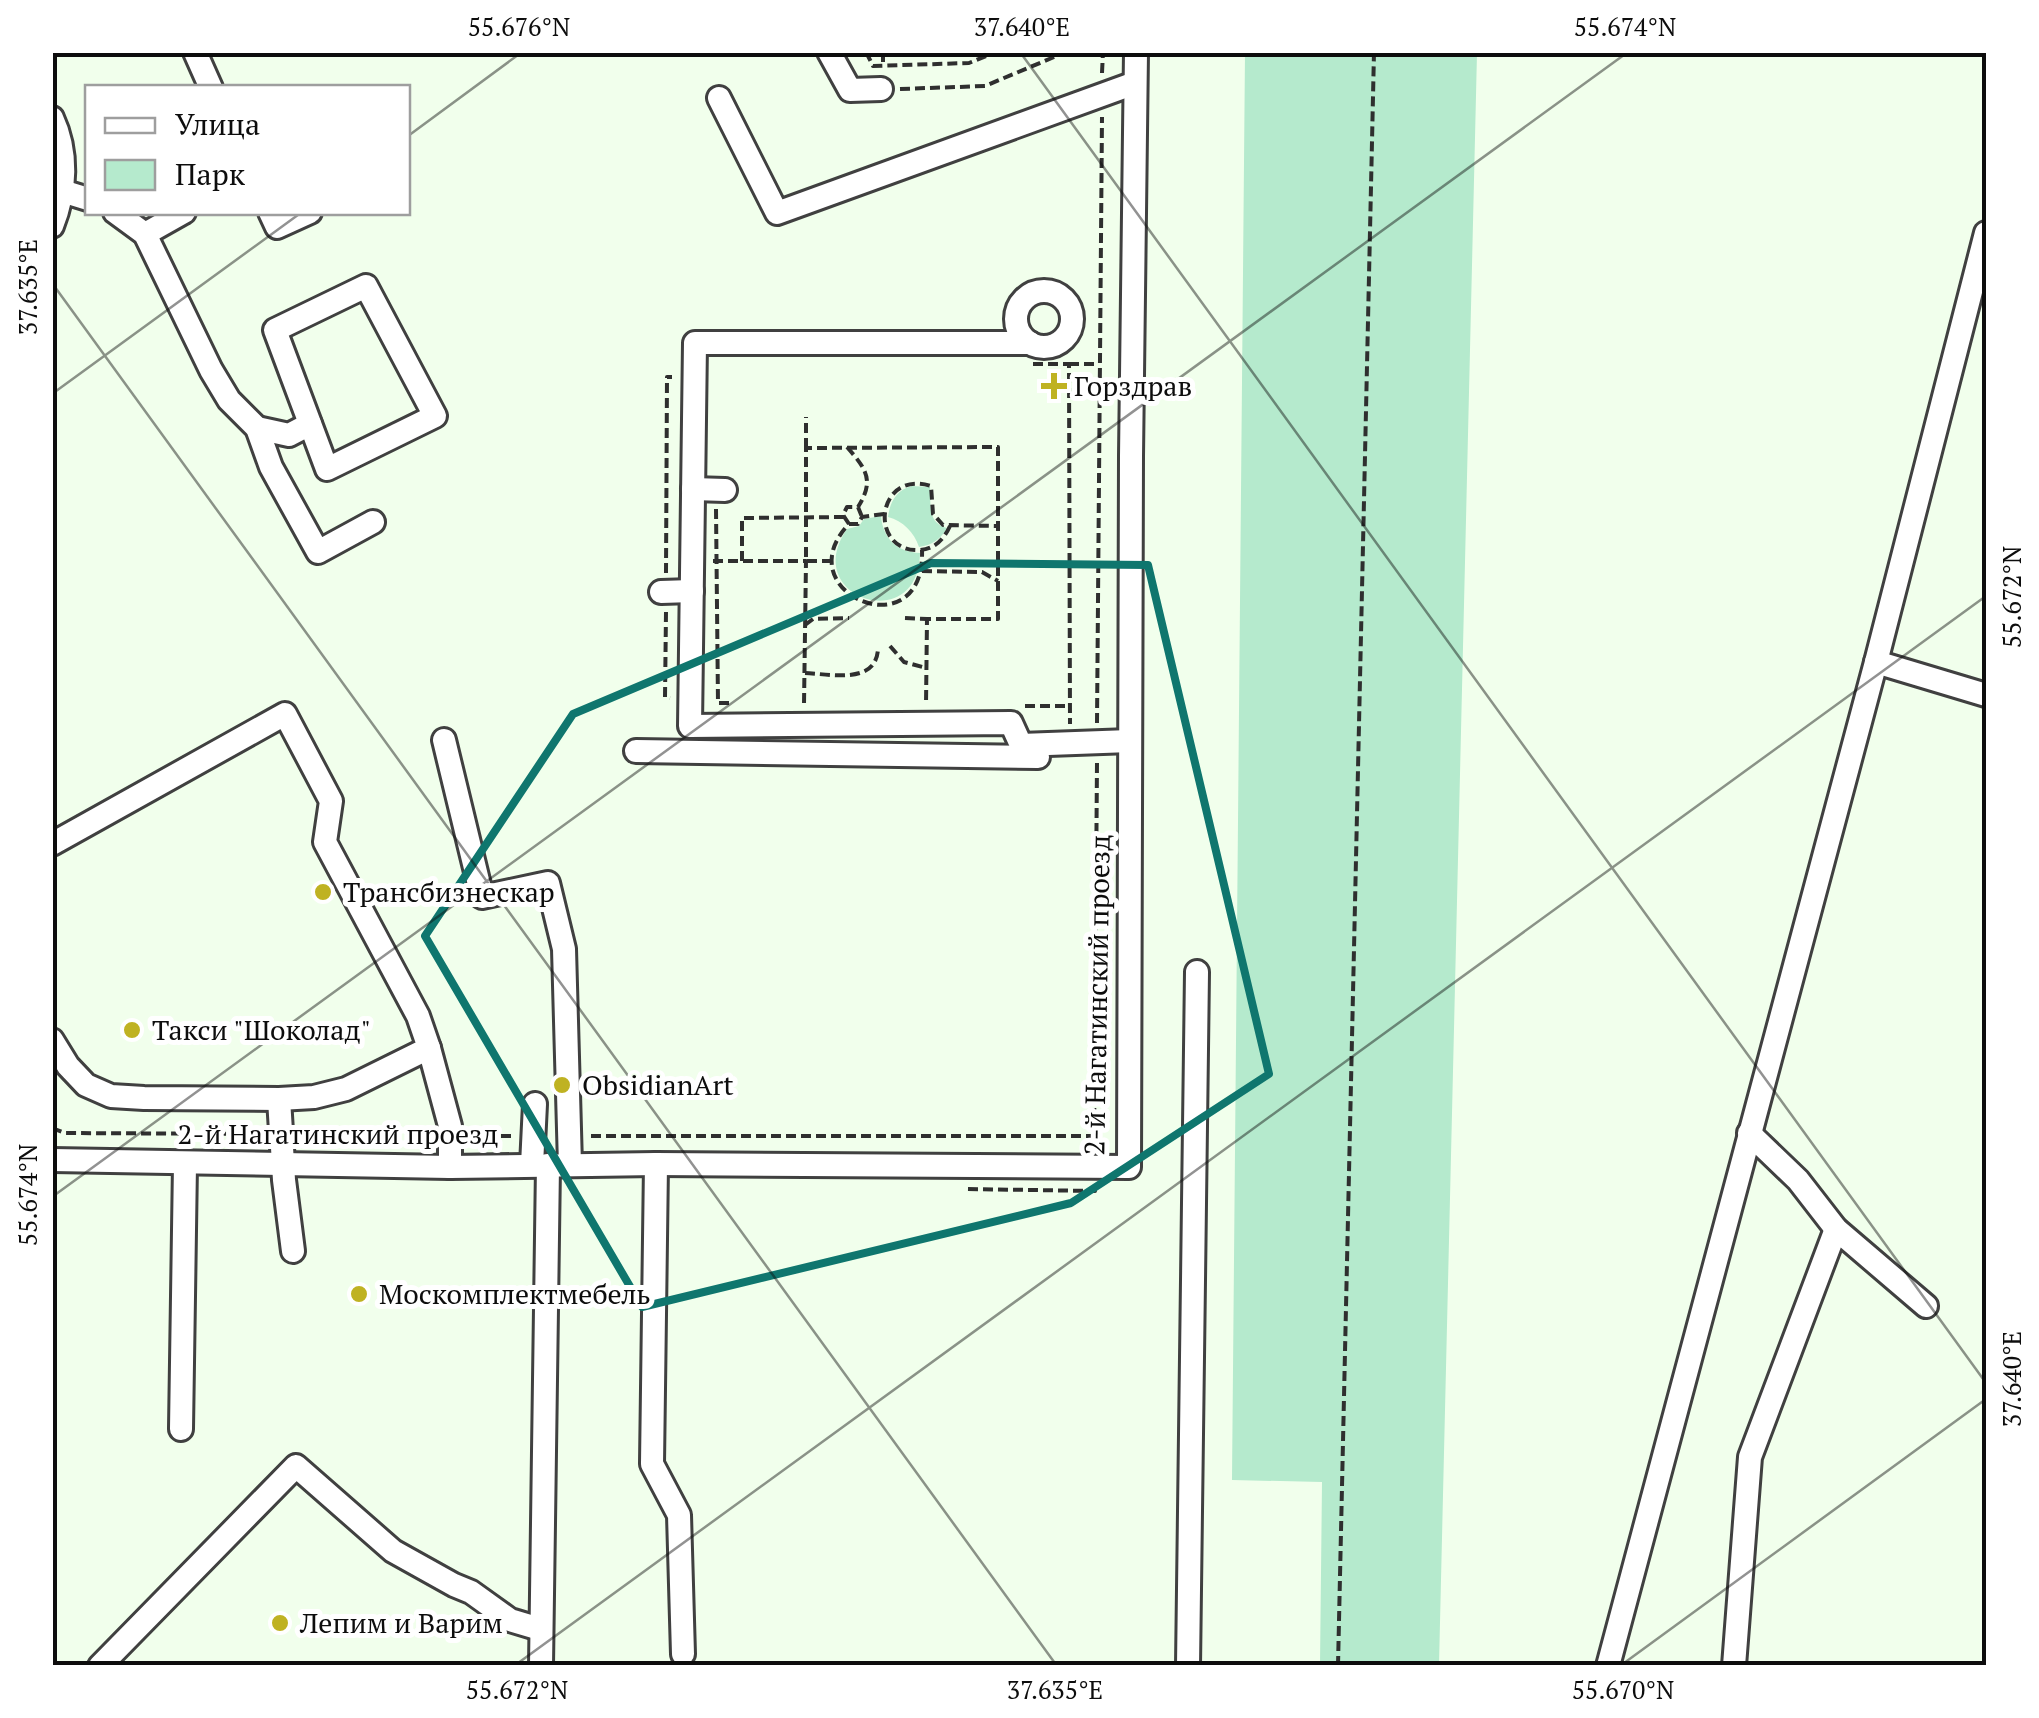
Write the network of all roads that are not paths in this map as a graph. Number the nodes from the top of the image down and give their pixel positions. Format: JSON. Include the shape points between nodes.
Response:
{"nodes":[{"id":1,"x":195,"y":52,"type":"edge"},
{"id":2,"x":829,"y":52,"type":"edge"},
{"id":3,"x":1136,"y":52,"type":"edge"},
{"id":4,"x":882,"y":77,"type":"road end"},
{"id":5,"x":1136,"y":83,"type":"junction"},
{"id":6,"x":210,"y":85,"type":"edge"},
{"id":7,"x":720,"y":98,"type":"dead end"},
{"id":8,"x":52,"y":118,"type":"edge"},
{"id":9,"x":62,"y":191,"type":"junction"},
{"id":10,"x":85,"y":198,"type":"edge"},
{"id":11,"x":119,"y":215,"type":"edge"},
{"id":12,"x":179,"y":215,"type":"edge"},
{"id":13,"x":271,"y":215,"type":"edge"},
{"id":14,"x":303,"y":215,"type":"edge"},
{"id":15,"x":52,"y":226,"type":"edge"},
{"id":16,"x":1986,"y":233,"type":"edge"},
{"id":17,"x":145,"y":234,"type":"junction"},
{"id":18,"x":1016,"y":322,"type":"junction"},
{"id":19,"x":994,"y":344,"type":"junction"},
{"id":20,"x":1031,"y":354,"type":"junction"},
{"id":21,"x":310,"y":424,"type":"junction"},
{"id":22,"x":258,"y":428,"type":"junction"},
{"id":23,"x":373,"y":522,"type":"dead end"},
{"id":24,"x":661,"y":592,"type":"dead end"},
{"id":25,"x":692,"y":592,"type":"junction"},
{"id":26,"x":1876,"y":662,"type":"junction"},
{"id":27,"x":1986,"y":695,"type":"edge"},
{"id":28,"x":444,"y":740,"type":"dead end"},
{"id":29,"x":1097,"y":750,"type":"junction"},
{"id":30,"x":1130,"y":750,"type":"junction"},
{"id":31,"x":636,"y":751,"type":"dead end"},
{"id":32,"x":52,"y":844,"type":"edge"},
{"id":33,"x":1197,"y":972,"type":"dead end"},
{"id":34,"x":52,"y":1040,"type":"edge"},
{"id":35,"x":429,"y":1048,"type":"junction"},
{"id":36,"x":60,"y":1070,"type":"edge"},
{"id":37,"x":279,"y":1099,"type":"junction"},
{"id":38,"x":536,"y":1104,"type":"dead end"},
{"id":39,"x":1749,"y":1133,"type":"junction"},
{"id":40,"x":52,"y":1160,"type":"edge"},
{"id":41,"x":185,"y":1164,"type":"junction"},
{"id":42,"x":656,"y":1164,"type":"junction"},
{"id":43,"x":283,"y":1165,"type":"junction"},
{"id":44,"x":550,"y":1165,"type":"junction"},
{"id":45,"x":450,"y":1167,"type":"junction"},
{"id":46,"x":1836,"y":1229,"type":"junction"},
{"id":47,"x":293,"y":1250,"type":"dead end"},
{"id":48,"x":1926,"y":1306,"type":"dead end"},
{"id":49,"x":181,"y":1429,"type":"dead end"},
{"id":50,"x":540,"y":1629,"type":"junction"},
{"id":51,"x":683,"y":1654,"type":"dead end"},
{"id":52,"x":100,"y":1666,"type":"edge"},
{"id":53,"x":541,"y":1666,"type":"edge"},
{"id":54,"x":1188,"y":1666,"type":"edge"},
{"id":55,"x":1608,"y":1666,"type":"edge"},
{"id":56,"x":1734,"y":1666,"type":"edge"}],
"edges":[{"from":1,"to":6,"type":"street"},
{"from":2,"to":4,"type":"street","via":[[850,90]]},
{"from":3,"to":5,"type":"street","name":"2-й Нагатинский проезд"},
{"from":5,"to":7,"type":"street","via":[[777,213]]},
{"from":5,"to":30,"type":"street","name":"2-й Нагатинский проезд"},
{"from":8,"to":9,"type":"street","via":[[63,157]]},
{"from":9,"to":10,"type":"street"},
{"from":9,"to":15,"type":"street"},
{"from":11,"to":17,"type":"street"},
{"from":12,"to":17,"type":"street"},
{"from":13,"to":14,"type":"street","via":[[277,227]]},
{"from":16,"to":26,"type":"street"},
{"from":17,"to":22,"type":"street","via":[[220,385]]},
{"from":18,"to":19,"type":"street"},
{"from":18,"to":20,"type":"street"},
{"from":18,"to":20,"type":"street","via":[[1024,299],[1039,291],[1056,293],[1068,304],[1066,338]]},
{"from":19,"to":20,"type":"street"},
{"from":19,"to":25,"type":"street","via":[[695,344],[711,489],[692,560]]},
{"from":21,"to":21,"type":"street","via":[[327,469],[435,416],[366,286],[274,330]]},
{"from":21,"to":22,"type":"street","via":[[289,435]]},
{"from":22,"to":23,"type":"street","via":[[271,467],[318,552]]},
{"from":24,"to":25,"type":"street"},
{"from":25,"to":29,"type":"street","via":[[690,726],[1011,724],[1021,745]]},
{"from":26,"to":27,"type":"street"},
{"from":26,"to":39,"type":"street"},
{"from":28,"to":44,"type":"street","via":[[482,898],[548,883],[564,949]]},
{"from":29,"to":30,"type":"street"},
{"from":29,"to":31,"type":"street"},
{"from":30,"to":42,"type":"street","name":"2-й Нагатинский проезд","via":[[1129,1167]]},
{"from":32,"to":35,"type":"street","via":[[285,714],[331,801],[325,842]]},
{"from":33,"to":54,"type":"street"},
{"from":34,"to":36,"type":"street"},
{"from":35,"to":37,"type":"street","via":[[346,1089]]},
{"from":35,"to":45,"type":"street","via":[[450,1126]]},
{"from":36,"to":37,"type":"street","via":[[111,1096]]},
{"from":37,"to":43,"type":"street"},
{"from":38,"to":44,"type":"street"},
{"from":39,"to":46,"type":"street"},
{"from":39,"to":55,"type":"street"},
{"from":40,"to":41,"type":"street","name":"2-й Нагатинский проезд"},
{"from":41,"to":43,"type":"street","name":"2-й Нагатинский проезд"},
{"from":41,"to":49,"type":"street"},
{"from":42,"to":44,"type":"street","name":"2-й Нагатинский проезд"},
{"from":42,"to":51,"type":"street","via":[[652,1464],[680,1515]]},
{"from":43,"to":45,"type":"street","name":"2-й Нагатинский проезд"},
{"from":43,"to":47,"type":"street"},
{"from":44,"to":45,"type":"street","name":"2-й Нагатинский проезд"},
{"from":44,"to":50,"type":"street"},
{"from":46,"to":48,"type":"street"},
{"from":46,"to":56,"type":"street","via":[[1750,1457]]},
{"from":50,"to":52,"type":"street","via":[[510,1620],[393,1551],[296,1466]]},
{"from":50,"to":53,"type":"street"}]}
